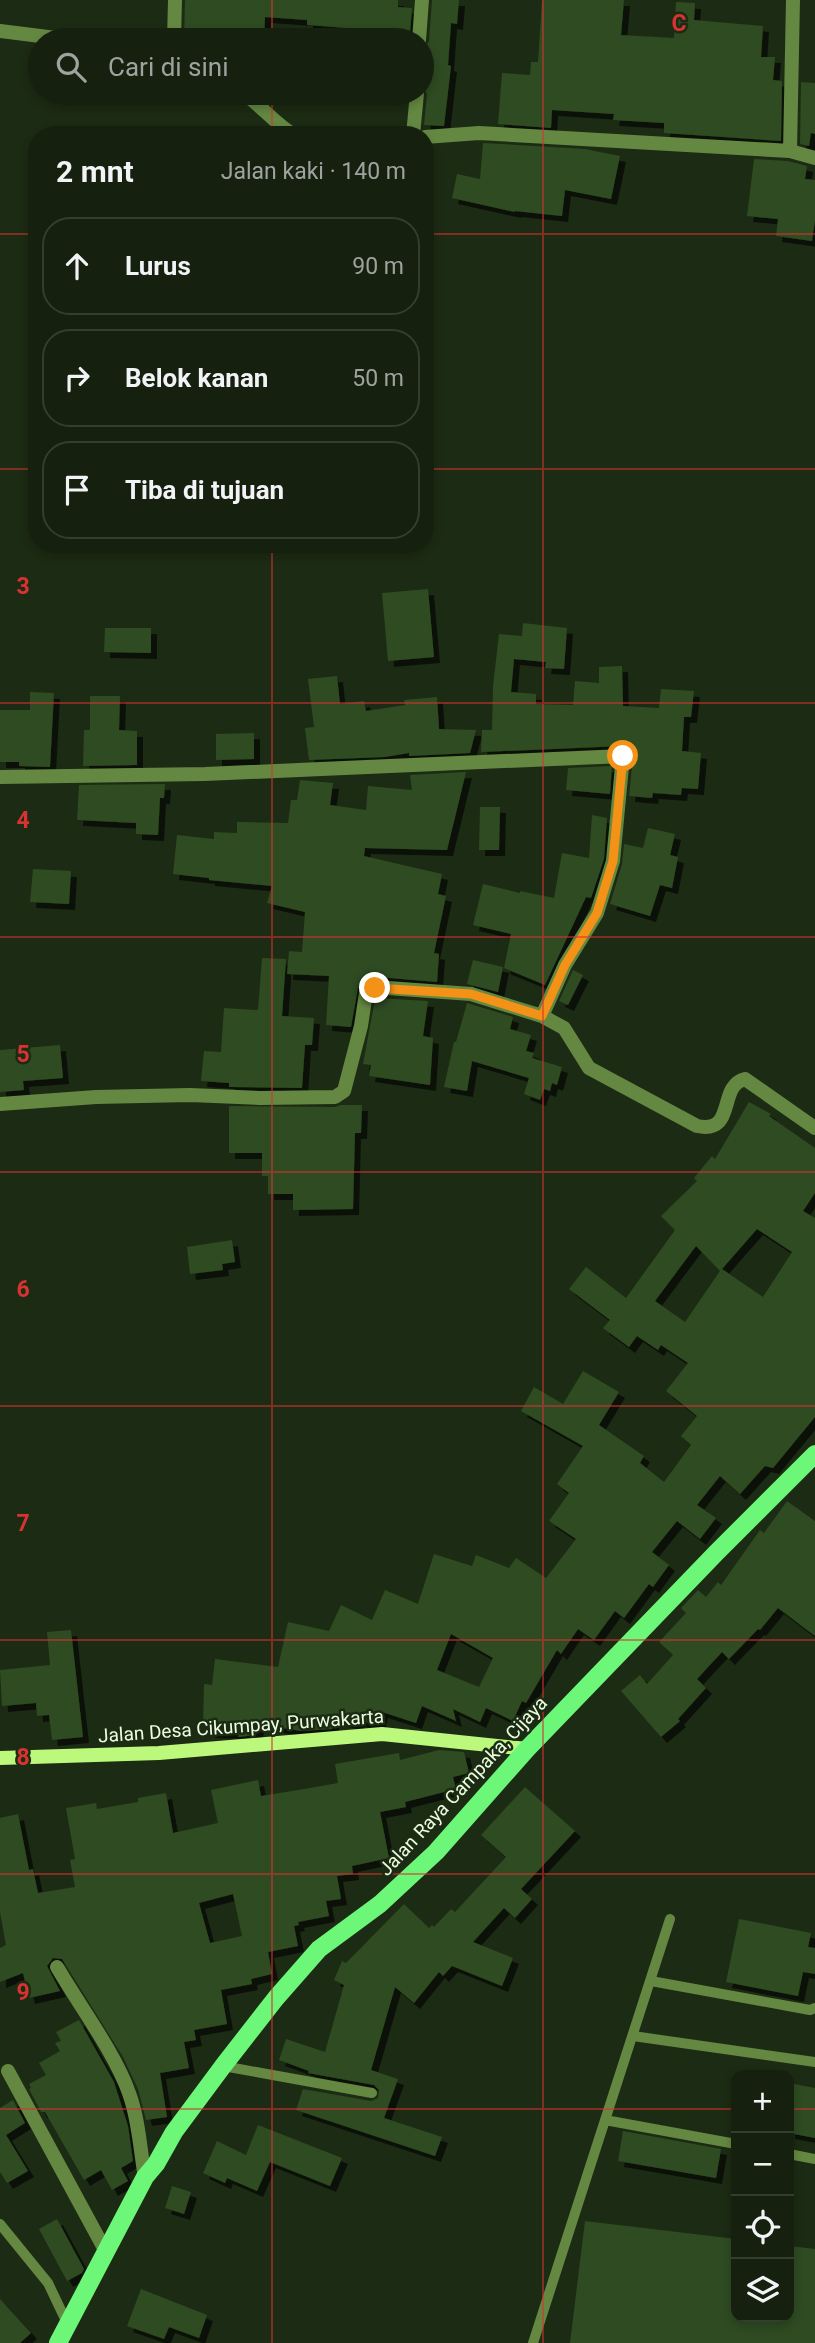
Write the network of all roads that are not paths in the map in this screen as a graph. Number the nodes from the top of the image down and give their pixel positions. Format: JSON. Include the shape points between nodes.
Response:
{"nodes":[{"id":1,"x":175,"y":0,"type":"edge"},
{"id":2,"x":422,"y":0,"type":"edge"},
{"id":3,"x":793,"y":0,"type":"edge"},
{"id":4,"x":174,"y":28,"type":"edge"},
{"id":5,"x":420,"y":28,"type":"edge"},
{"id":6,"x":0,"y":31,"type":"edge"},
{"id":7,"x":28,"y":34,"type":"edge"},
{"id":8,"x":261,"y":105,"type":"edge"},
{"id":9,"x":416,"y":105,"type":"edge"},
{"id":10,"x":279,"y":126,"type":"edge"},
{"id":11,"x":415,"y":126,"type":"edge"},
{"id":12,"x":434,"y":136,"type":"edge"},
{"id":13,"x":790,"y":151,"type":"junction"},
{"id":14,"x":815,"y":158,"type":"edge"},
{"id":15,"x":0,"y":777,"type":"edge"},
{"id":16,"x":542,"y":1016,"type":"junction"},
{"id":17,"x":0,"y":1104,"type":"edge"},
{"id":18,"x":815,"y":1128,"type":"edge"},
{"id":19,"x":815,"y":1454,"type":"edge"},
{"id":20,"x":527,"y":1749,"type":"junction"},
{"id":21,"x":0,"y":1758,"type":"edge"},
{"id":22,"x":670,"y":1919,"type":"dead end"},
{"id":23,"x":57,"y":1967,"type":"dead end"},
{"id":24,"x":651,"y":1981,"type":"junction"},
{"id":25,"x":815,"y":2008,"type":"edge"},
{"id":26,"x":633,"y":2036,"type":"junction"},
{"id":27,"x":815,"y":2062,"type":"edge"},
{"id":28,"x":223,"y":2066,"type":"junction"},
{"id":29,"x":8,"y":2071,"type":"dead end"},
{"id":30,"x":372,"y":2093,"type":"dead end"},
{"id":31,"x":605,"y":2120,"type":"junction"},
{"id":32,"x":731,"y":2143,"type":"edge"},
{"id":33,"x":794,"y":2155,"type":"edge"},
{"id":34,"x":815,"y":2159,"type":"edge"},
{"id":35,"x":145,"y":2178,"type":"junction"},
{"id":36,"x":0,"y":2224,"type":"edge"},
{"id":37,"x":105,"y":2250,"type":"junction"},
{"id":38,"x":68,"y":2326,"type":"junction"},
{"id":39,"x":58,"y":2343,"type":"edge"},
{"id":40,"x":533,"y":2343,"type":"edge"}],
"edges":[{"from":1,"to":4,"type":"street"},
{"from":2,"to":5,"type":"street"},
{"from":3,"to":13,"type":"street"},
{"from":6,"to":7,"type":"street"},
{"from":8,"to":10,"type":"street"},
{"from":9,"to":11,"type":"street"},
{"from":12,"to":13,"type":"street","via":[[478,133]]},
{"from":13,"to":14,"type":"street"},
{"from":15,"to":16,"type":"street","via":[[219,774],[623,756],[613,861],[597,913],[565,965]]},
{"from":16,"to":17,"type":"street","via":[[471,994],[375,988],[366,993],[344,1091],[335,1097],[190,1095]]},
{"from":16,"to":18,"type":"street","via":[[564,1028],[590,1068],[697,1126],[719,1124],[733,1088],[745,1079]]},
{"from":19,"to":20,"type":"main road","name":"Jalan Raya Campaka, Cijaya"},
{"from":20,"to":21,"type":"street","name":"Jalan Desa Cikumpay, Purwakarta","via":[[382,1734],[159,1753]]},
{"from":20,"to":28,"type":"main road","name":"Jalan Raya Campaka, Cijaya","via":[[436,1852],[380,1904],[319,1949]]},
{"from":22,"to":24,"type":"lane"},
{"from":23,"to":35,"type":"street","via":[[128,2091]]},
{"from":24,"to":25,"type":"lane"},
{"from":24,"to":26,"type":"lane"},
{"from":26,"to":27,"type":"lane"},
{"from":26,"to":31,"type":"lane"},
{"from":28,"to":30,"type":"lane"},
{"from":28,"to":35,"type":"main road","name":"Jalan Raya Campaka, Cijaya"},
{"from":29,"to":37,"type":"street"},
{"from":31,"to":32,"type":"lane"},
{"from":31,"to":40,"type":"lane"},
{"from":33,"to":34,"type":"lane"},
{"from":35,"to":37,"type":"main road","name":"Jalan Raya Campaka, Cijaya"},
{"from":36,"to":38,"type":"lane","via":[[48,2283]]},
{"from":37,"to":38,"type":"main road","name":"Jalan Raya Campaka, Cijaya"},
{"from":38,"to":39,"type":"main road","name":"Jalan Raya Campaka, Cijaya"}]}
